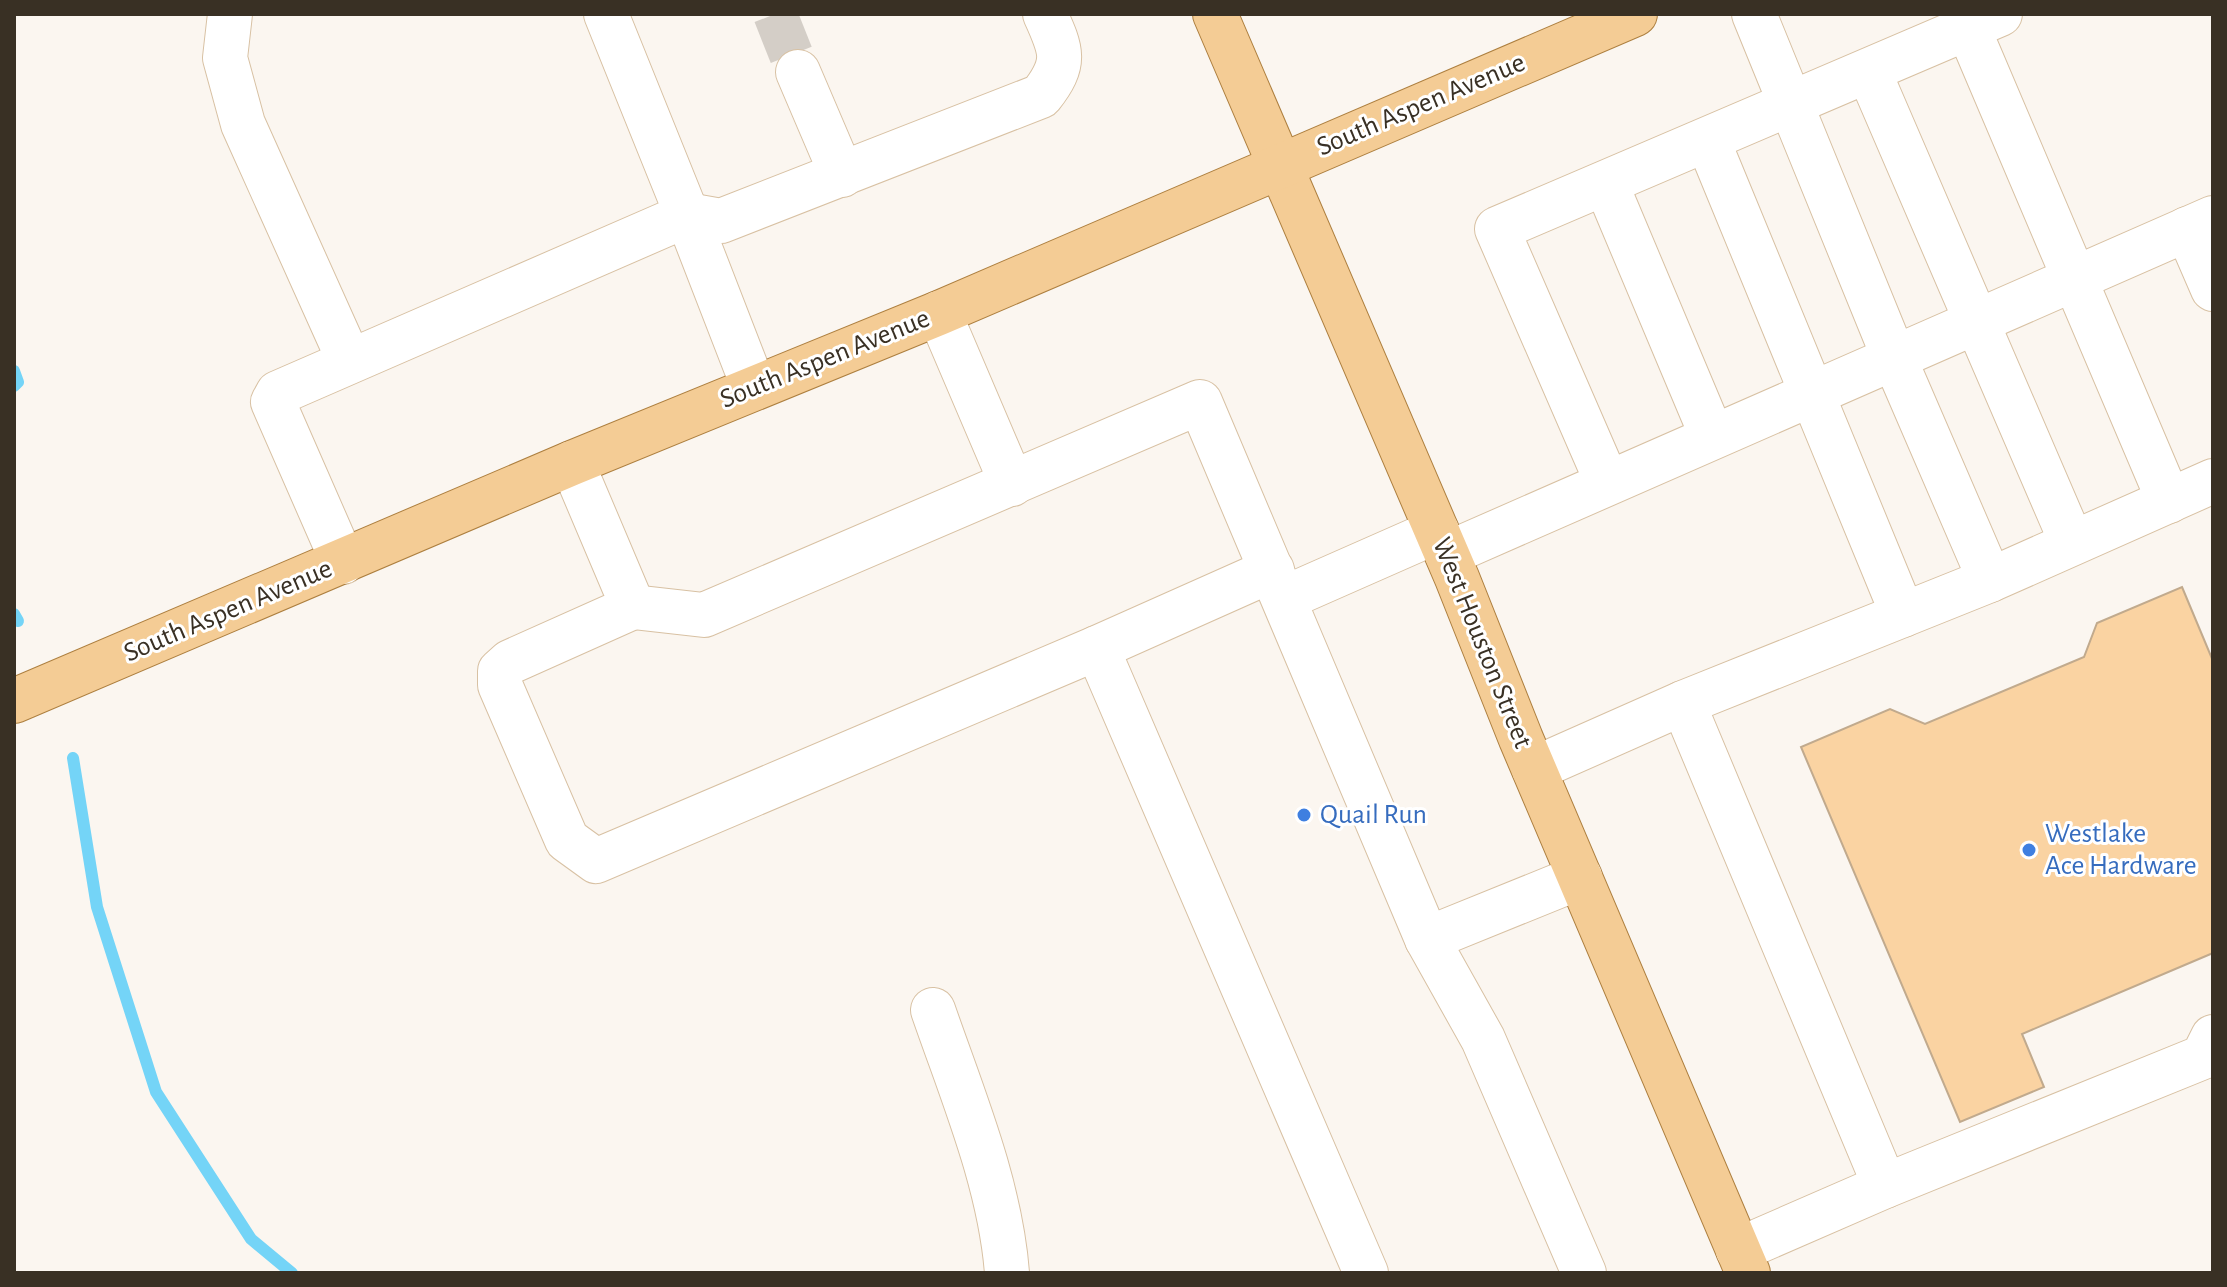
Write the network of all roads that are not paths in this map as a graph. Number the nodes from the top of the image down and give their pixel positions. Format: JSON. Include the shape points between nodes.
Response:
{"nodes":[{"id":1,"x":230,"y":14,"type":"edge"},
{"id":2,"x":606,"y":14,"type":"edge"},
{"id":3,"x":1045,"y":14,"type":"edge"},
{"id":4,"x":1215,"y":14,"type":"edge"},
{"id":5,"x":1635,"y":14,"type":"edge"},
{"id":6,"x":1754,"y":14,"type":"edge"},
{"id":7,"x":1984,"y":21,"type":"edge"},
{"id":8,"x":798,"y":72,"type":"tunnel mouth"},
{"id":9,"x":1869,"y":72,"type":"junction"},
{"id":10,"x":1791,"y":106,"type":"junction"},
{"id":11,"x":1708,"y":141,"type":"junction"},
{"id":12,"x":1280,"y":165,"type":"junction"},
{"id":13,"x":842,"y":175,"type":"junction"},
{"id":14,"x":1606,"y":184,"type":"junction"},
{"id":15,"x":687,"y":215,"type":"junction"},
{"id":16,"x":2200,"y":224,"type":"edge"},
{"id":17,"x":2075,"y":280,"type":"junction"},
{"id":18,"x":2213,"y":289,"type":"edge"},
{"id":19,"x":939,"y":313,"type":"junction"},
{"id":20,"x":1977,"y":323,"type":"junction"},
{"id":21,"x":349,"y":360,"type":"junction"},
{"id":22,"x":1895,"y":360,"type":"junction"},
{"id":23,"x":754,"y":388,"type":"junction"},
{"id":24,"x":1813,"y":394,"type":"junction"},
{"id":25,"x":1712,"y":436,"type":"junction"},
{"id":26,"x":572,"y":463,"type":"junction"},
{"id":27,"x":2213,"y":481,"type":"edge"},
{"id":28,"x":1607,"y":482,"type":"junction"},
{"id":29,"x":1012,"y":484,"type":"junction"},
{"id":30,"x":2169,"y":501,"type":"junction"},
{"id":31,"x":1442,"y":542,"type":"junction"},
{"id":32,"x":2072,"y":543,"type":"junction"},
{"id":33,"x":343,"y":562,"type":"junction"},
{"id":34,"x":1990,"y":580,"type":"junction"},
{"id":35,"x":1278,"y":584,"type":"junction"},
{"id":36,"x":633,"y":607,"type":"junction"},
{"id":37,"x":1903,"y":615,"type":"junction"},
{"id":38,"x":1097,"y":648,"type":"junction"},
{"id":39,"x":14,"y":701,"type":"edge"},
{"id":40,"x":1683,"y":703,"type":"junction"},
{"id":41,"x":1534,"y":769,"type":"junction"},
{"id":42,"x":1580,"y":877,"type":"junction"},
{"id":43,"x":1427,"y":939,"type":"junction"},
{"id":44,"x":933,"y":1010,"type":"dead end"},
{"id":45,"x":2213,"y":1037,"type":"edge"},
{"id":46,"x":1885,"y":1186,"type":"junction"},
{"id":47,"x":1743,"y":1262,"type":"edge"},
{"id":48,"x":1007,"y":1273,"type":"edge"},
{"id":49,"x":1366,"y":1273,"type":"edge"},
{"id":50,"x":1584,"y":1273,"type":"edge"}],
"edges":[{"from":1,"to":21,"type":"street","via":[[225,58],[243,124]]},
{"from":2,"to":15,"type":"street"},
{"from":3,"to":13,"type":"street","via":[[1059,44],[1058,75],[1041,96]]},
{"from":4,"to":12,"type":"main road","name":"West Houston Street"},
{"from":5,"to":12,"type":"main road","name":"South Aspen Avenue"},
{"from":6,"to":10,"type":"street"},
{"from":7,"to":9,"type":"street"},
{"from":7,"to":17,"type":"street"},
{"from":8,"to":13,"type":"street"},
{"from":9,"to":10,"type":"street"},
{"from":9,"to":20,"type":"street"},
{"from":10,"to":11,"type":"street"},
{"from":10,"to":22,"type":"street"},
{"from":11,"to":14,"type":"street"},
{"from":11,"to":24,"type":"street"},
{"from":12,"to":19,"type":"main road","name":"South Aspen Avenue"},
{"from":12,"to":31,"type":"main road","name":"West Houston Street"},
{"from":13,"to":15,"type":"street","via":[[721,221]]},
{"from":14,"to":25,"type":"street"},
{"from":14,"to":28,"type":"street","via":[[1497,229]]},
{"from":15,"to":21,"type":"street"},
{"from":15,"to":23,"type":"street"},
{"from":16,"to":17,"type":"street"},
{"from":16,"to":18,"type":"street"},
{"from":17,"to":20,"type":"street"},
{"from":17,"to":30,"type":"street"},
{"from":19,"to":23,"type":"main road","name":"South Aspen Avenue"},
{"from":19,"to":29,"type":"street"},
{"from":20,"to":22,"type":"street"},
{"from":20,"to":32,"type":"street"},
{"from":21,"to":33,"type":"street","via":[[278,393],[273,402]]},
{"from":22,"to":24,"type":"street"},
{"from":22,"to":34,"type":"street"},
{"from":23,"to":26,"type":"main road","name":"South Aspen Avenue"},
{"from":24,"to":25,"type":"street"},
{"from":24,"to":37,"type":"street"},
{"from":25,"to":28,"type":"street"},
{"from":26,"to":33,"type":"main road","name":"South Aspen Avenue"},
{"from":26,"to":36,"type":"street"},
{"from":27,"to":30,"type":"street"},
{"from":28,"to":31,"type":"street"},
{"from":29,"to":35,"type":"street","via":[[1200,402]]},
{"from":29,"to":36,"type":"street","via":[[704,615]]},
{"from":30,"to":32,"type":"street"},
{"from":31,"to":35,"type":"street"},
{"from":31,"to":41,"type":"main road","name":"West Houston Street"},
{"from":32,"to":34,"type":"street"},
{"from":33,"to":39,"type":"main road","name":"South Aspen Avenue"},
{"from":34,"to":37,"type":"street"},
{"from":35,"to":38,"type":"street"},
{"from":35,"to":43,"type":"street"},
{"from":36,"to":38,"type":"street","via":[[500,671],[500,685],[567,840],[596,861]]},
{"from":37,"to":40,"type":"street"},
{"from":38,"to":49,"type":"street"},
{"from":40,"to":41,"type":"street"},
{"from":40,"to":46,"type":"street"},
{"from":41,"to":42,"type":"main road","name":"West Houston Street"},
{"from":42,"to":43,"type":"street"},
{"from":42,"to":47,"type":"main road","name":"West Houston Street"},
{"from":43,"to":50,"type":"street","via":[[1483,1039]]},
{"from":44,"to":48,"type":"street","via":[[1004,1236]]},
{"from":45,"to":46,"type":"street","via":[[2203,1057]]},
{"from":46,"to":47,"type":"street"}]}
